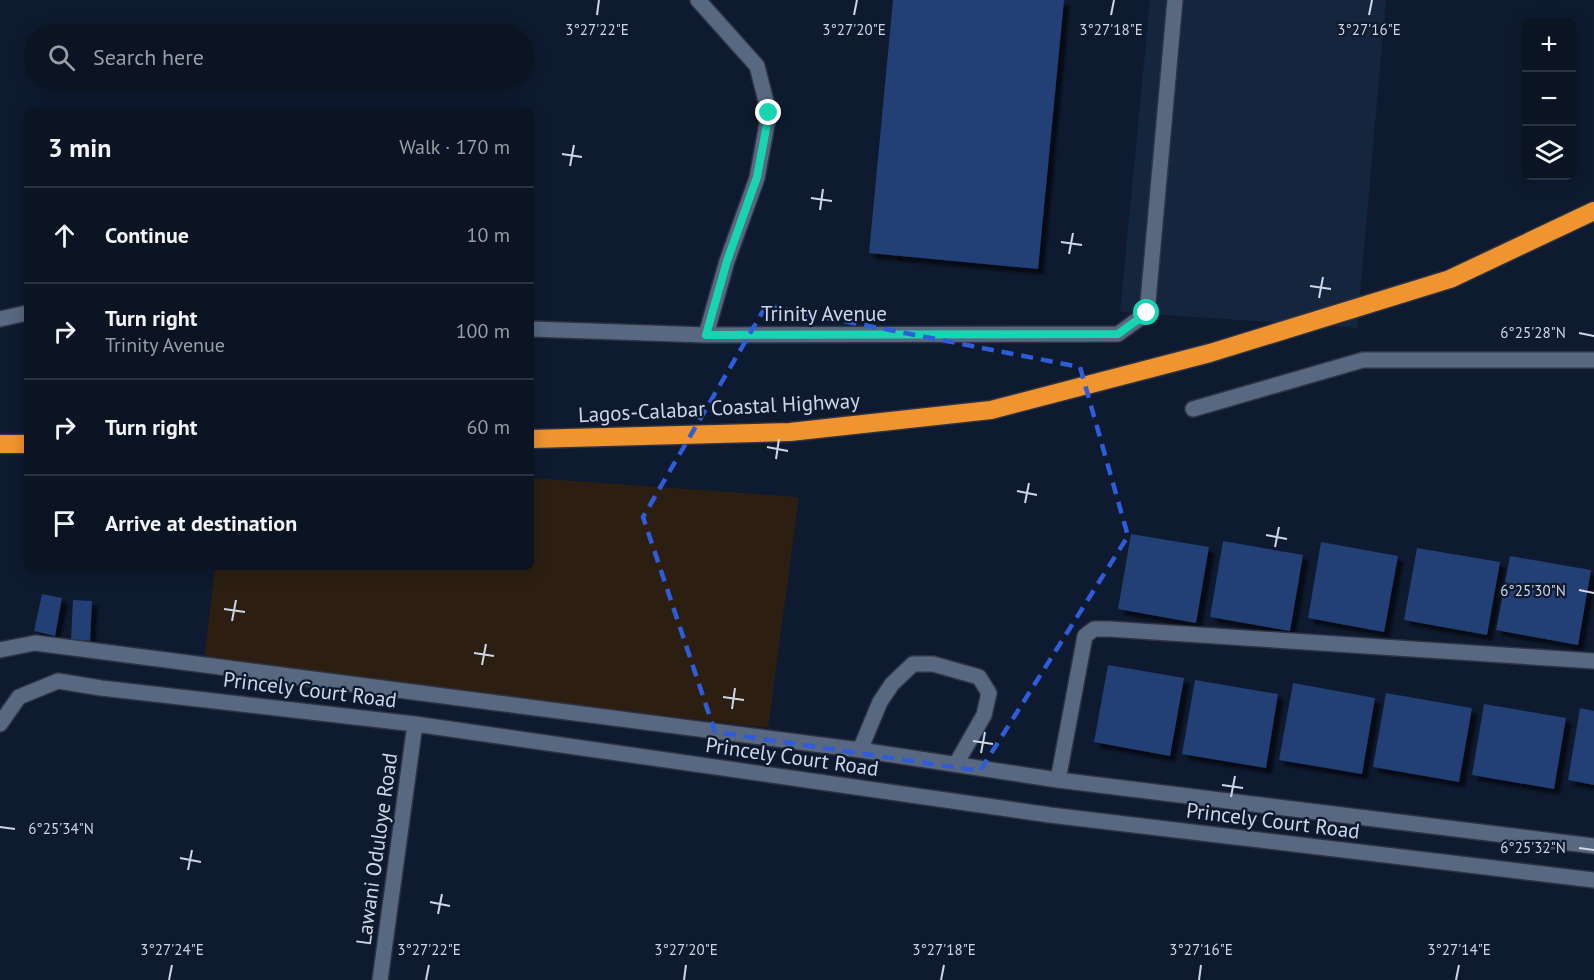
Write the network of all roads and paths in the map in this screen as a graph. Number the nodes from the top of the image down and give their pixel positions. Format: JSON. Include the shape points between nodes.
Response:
{"nodes":[{"id":1,"x":698,"y":0,"type":"edge"},
{"id":2,"x":1175,"y":0,"type":"edge"},
{"id":3,"x":1594,"y":211,"type":"edge"},
{"id":4,"x":24,"y":314,"type":"edge"},
{"id":5,"x":0,"y":319,"type":"edge"},
{"id":6,"x":534,"y":329,"type":"edge"},
{"id":7,"x":706,"y":335,"type":"junction"},
{"id":8,"x":1594,"y":360,"type":"edge"},
{"id":9,"x":1193,"y":409,"type":"dead end"},
{"id":10,"x":534,"y":439,"type":"edge"},
{"id":11,"x":0,"y":444,"type":"edge"},
{"id":12,"x":24,"y":444,"type":"edge"},
{"id":13,"x":0,"y":650,"type":"edge"},
{"id":14,"x":1594,"y":661,"type":"edge"},
{"id":15,"x":0,"y":724,"type":"edge"},
{"id":16,"x":415,"y":724,"type":"junction"},
{"id":17,"x":860,"y":750,"type":"junction"},
{"id":18,"x":956,"y":764,"type":"junction"},
{"id":19,"x":1058,"y":780,"type":"junction"},
{"id":20,"x":1594,"y":846,"type":"edge"},
{"id":21,"x":1594,"y":880,"type":"edge"},
{"id":22,"x":380,"y":980,"type":"edge"}],
"edges":[{"from":1,"to":7,"type":"street","via":[[757,66],[769,113],[757,177]]},
{"from":2,"to":7,"type":"street","name":"Trinity Avenue","via":[[1147,313],[1118,334]]},
{"from":3,"to":10,"type":"highway","name":"Lagos-Calabar Coastal Highway","via":[[1449,279],[1210,353],[991,410],[790,432]]},
{"from":4,"to":5,"type":"street"},
{"from":6,"to":7,"type":"street","name":"Trinity Avenue"},
{"from":8,"to":9,"type":"street","via":[[1363,360]]},
{"from":11,"to":12,"type":"highway"},
{"from":13,"to":17,"type":"street","via":[[35,643]]},
{"from":14,"to":19,"type":"street","via":[[1094,629],[1085,636]]},
{"from":15,"to":16,"type":"street","name":"Princely Court Road","via":[[20,697],[58,681]]},
{"from":16,"to":21,"type":"street","name":"Princely Court Road","via":[[1050,815]]},
{"from":16,"to":22,"type":"street","name":"Lawani Oduloye Road"},
{"from":17,"to":18,"type":"street"},
{"from":17,"to":18,"type":"street","via":[[892,684],[913,664],[933,664],[979,677],[989,693],[984,715]]},
{"from":18,"to":19,"type":"street"},
{"from":19,"to":20,"type":"street"}]}
